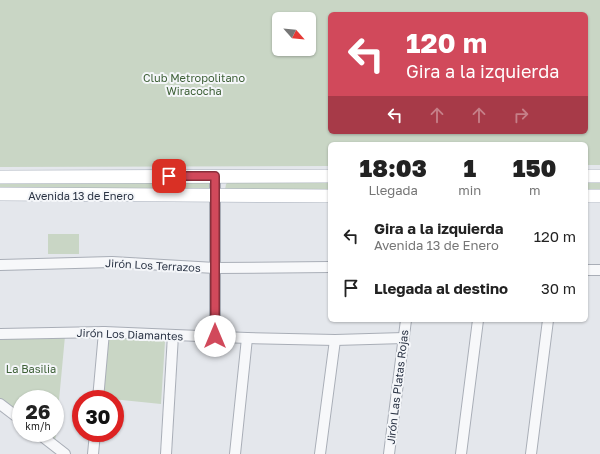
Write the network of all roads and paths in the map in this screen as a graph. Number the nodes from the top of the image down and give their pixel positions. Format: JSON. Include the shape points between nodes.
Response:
{"nodes":[{"id":1,"x":0,"y":176,"type":"edge"},
{"id":2,"x":215,"y":176,"type":"junction"},
{"id":3,"x":328,"y":176,"type":"edge"},
{"id":4,"x":588,"y":176,"type":"edge"},
{"id":5,"x":600,"y":176,"type":"edge"},
{"id":6,"x":0,"y":194,"type":"edge"},
{"id":7,"x":215,"y":196,"type":"junction"},
{"id":8,"x":328,"y":196,"type":"edge"},
{"id":9,"x":588,"y":196,"type":"edge"},
{"id":10,"x":600,"y":196,"type":"edge"},
{"id":11,"x":0,"y":265,"type":"edge"},
{"id":12,"x":328,"y":267,"type":"edge"},
{"id":13,"x":214,"y":268,"type":"junction"},
{"id":14,"x":588,"y":270,"type":"edge"},
{"id":15,"x":600,"y":270,"type":"edge"},
{"id":16,"x":406,"y":322,"type":"edge"},
{"id":17,"x":478,"y":322,"type":"edge"},
{"id":18,"x":548,"y":322,"type":"edge"},
{"id":19,"x":104,"y":332,"type":"junction"},
{"id":20,"x":0,"y":334,"type":"edge"},
{"id":21,"x":173,"y":335,"type":"junction"},
{"id":22,"x":215,"y":336,"type":"junction"},
{"id":23,"x":248,"y":338,"type":"junction"},
{"id":24,"x":404,"y":338,"type":"junction"},
{"id":25,"x":335,"y":340,"type":"junction"},
{"id":26,"x":99,"y":390,"type":"edge"},
{"id":27,"x":0,"y":404,"type":"edge"},
{"id":28,"x":12,"y":413,"type":"edge"},
{"id":29,"x":50,"y":442,"type":"edge"},
{"id":30,"x":94,"y":442,"type":"edge"},
{"id":31,"x":65,"y":454,"type":"edge"},
{"id":32,"x":93,"y":454,"type":"edge"},
{"id":33,"x":166,"y":454,"type":"edge"},
{"id":34,"x":235,"y":454,"type":"edge"},
{"id":35,"x":320,"y":454,"type":"edge"},
{"id":36,"x":389,"y":454,"type":"edge"},
{"id":37,"x":461,"y":454,"type":"edge"},
{"id":38,"x":531,"y":454,"type":"edge"}],
"edges":[{"from":1,"to":2,"type":"main road","name":"Avenida 13 de Enero"},
{"from":2,"to":3,"type":"main road","name":"Avenida 13 de Enero"},
{"from":2,"to":7,"type":"street"},
{"from":4,"to":5,"type":"main road"},
{"from":6,"to":7,"type":"main road","name":"Avenida 13 de Enero"},
{"from":7,"to":8,"type":"main road","name":"Avenida 13 de Enero"},
{"from":7,"to":13,"type":"street"},
{"from":9,"to":10,"type":"main road"},
{"from":11,"to":13,"type":"street","name":"Jirón Los Terrazos","via":[[112,262]]},
{"from":12,"to":13,"type":"street","name":"Jirón Los Terrazos"},
{"from":13,"to":22,"type":"street"},
{"from":14,"to":15,"type":"street"},
{"from":16,"to":24,"type":"street","name":"Jirón Las Platas Rojas"},
{"from":17,"to":37,"type":"street"},
{"from":18,"to":38,"type":"street"},
{"from":19,"to":20,"type":"street","name":"Jirón Los Diamantes"},
{"from":19,"to":21,"type":"street","name":"Jirón Los Diamantes"},
{"from":19,"to":26,"type":"street"},
{"from":21,"to":22,"type":"street","name":"Jirón Los Diamantes"},
{"from":21,"to":33,"type":"street"},
{"from":22,"to":23,"type":"street","name":"Jirón Los Diamantes"},
{"from":23,"to":25,"type":"street","name":"Jirón Los Diamantes"},
{"from":23,"to":34,"type":"street"},
{"from":24,"to":25,"type":"street","name":"Jirón Los Diamantes"},
{"from":24,"to":36,"type":"street","name":"Jirón Las Platas Rojas"},
{"from":25,"to":35,"type":"street"},
{"from":27,"to":28,"type":"street"},
{"from":29,"to":31,"type":"street"},
{"from":30,"to":32,"type":"street"}]}
